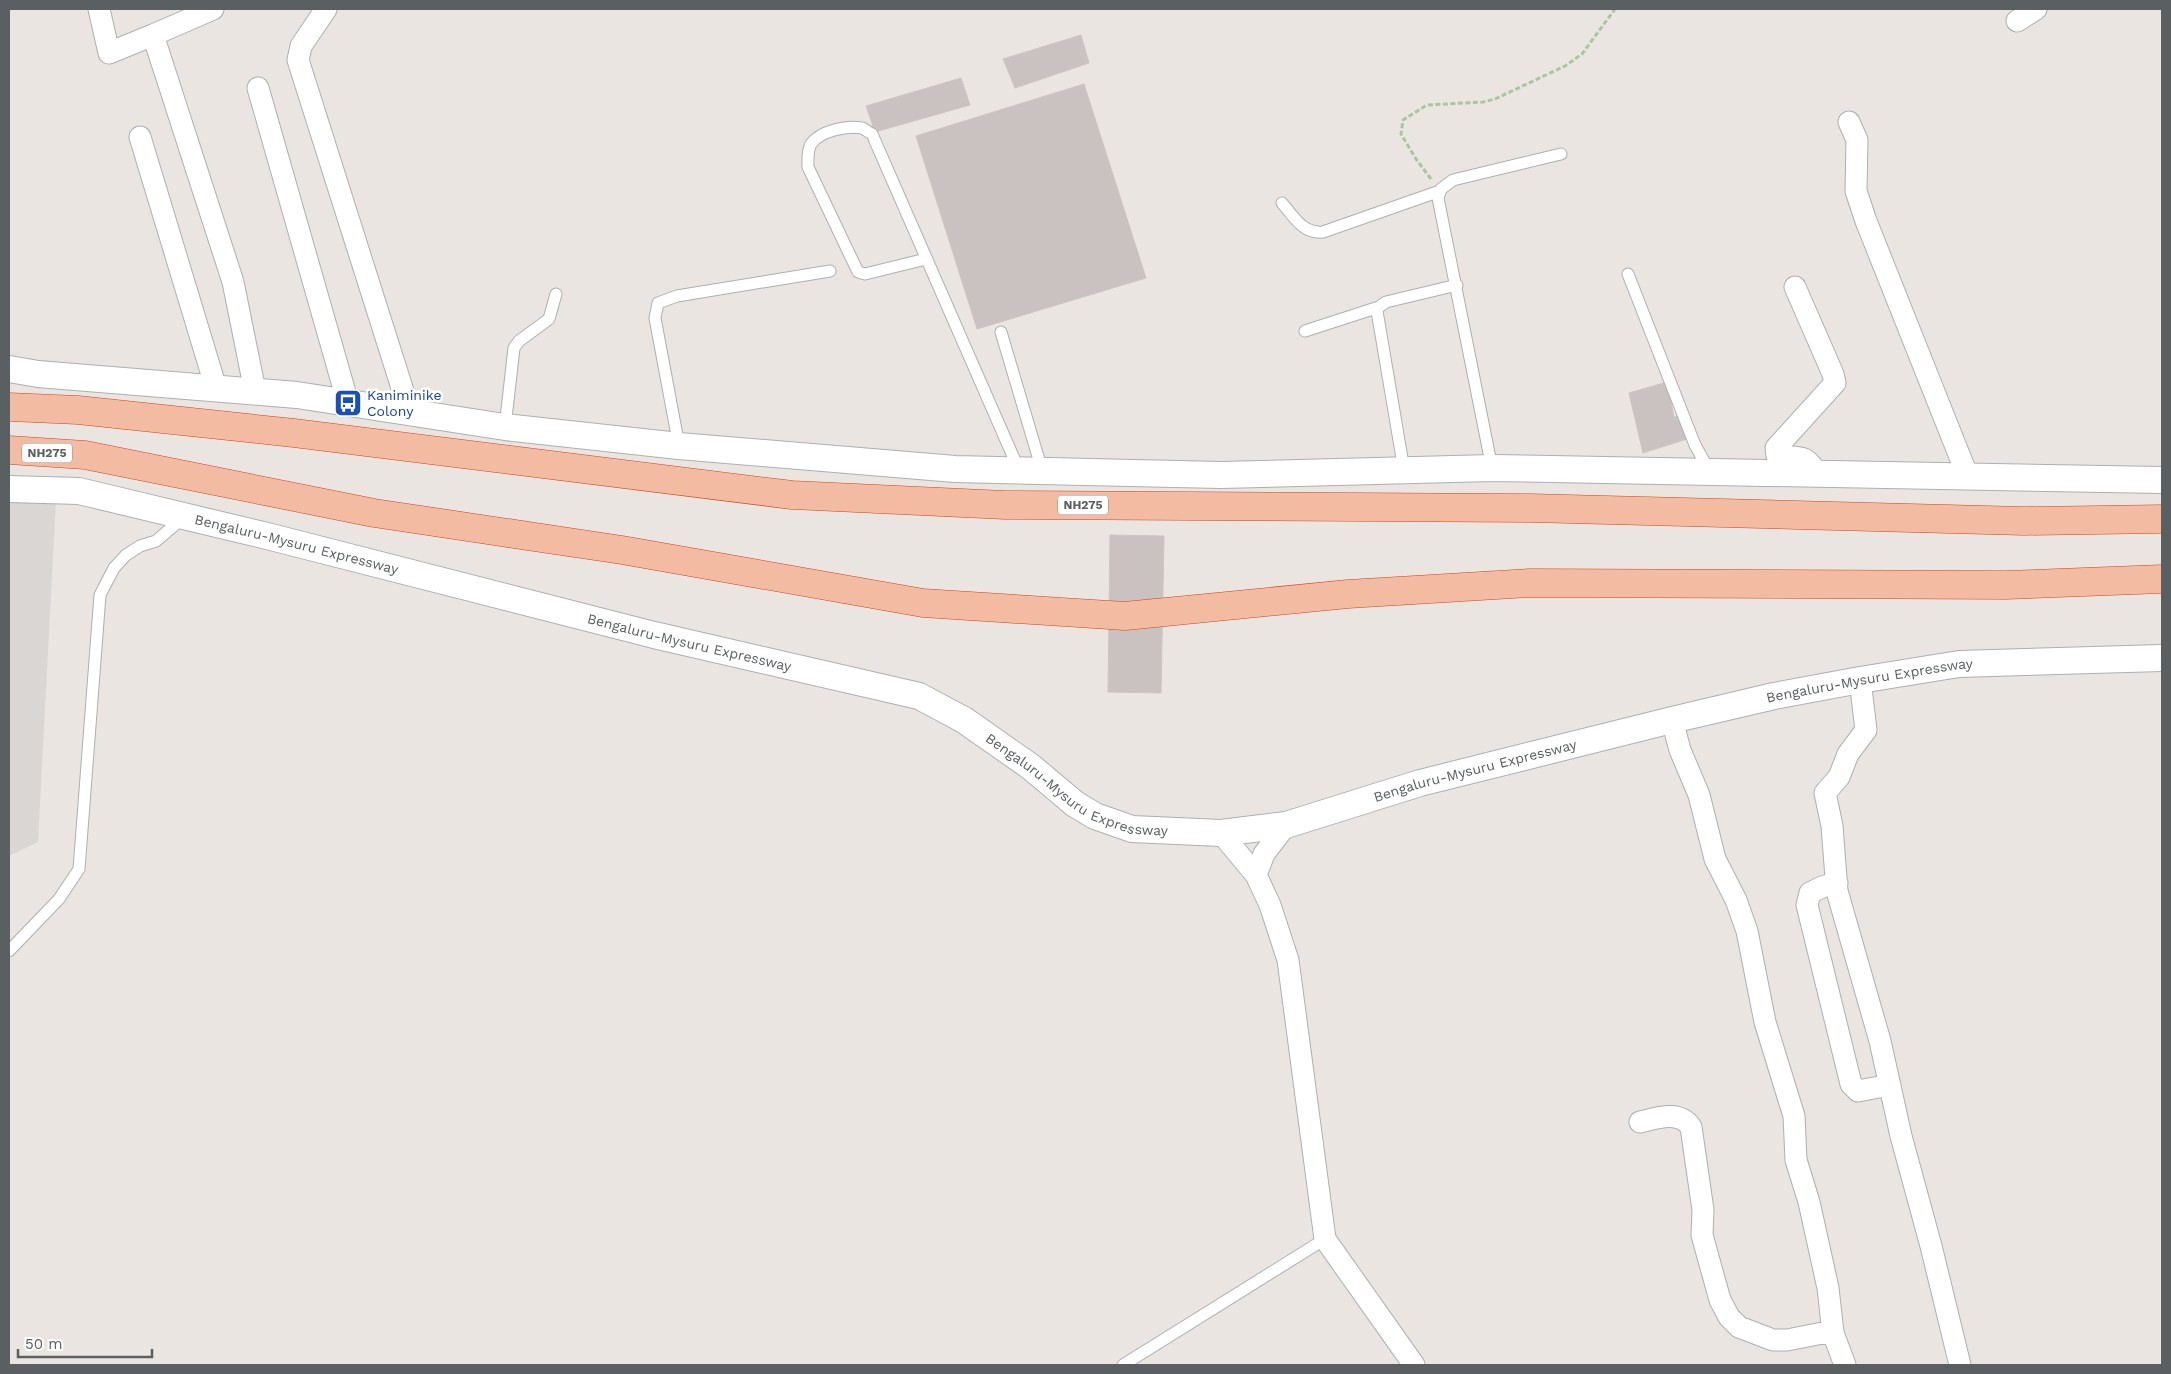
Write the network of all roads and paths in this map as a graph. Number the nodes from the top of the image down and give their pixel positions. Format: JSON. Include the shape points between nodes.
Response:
{"nodes":[{"id":1,"x":99,"y":9,"type":"edge"},
{"id":2,"x":213,"y":9,"type":"edge"},
{"id":3,"x":326,"y":9,"type":"edge"},
{"id":4,"x":1615,"y":9,"type":"edge"},
{"id":5,"x":2036,"y":9,"type":"edge"},
{"id":6,"x":2017,"y":21,"type":"dead end"},
{"id":7,"x":153,"y":36,"type":"junction"},
{"id":8,"x":258,"y":88,"type":"dead end"},
{"id":9,"x":1849,"y":122,"type":"dead end"},
{"id":10,"x":140,"y":137,"type":"dead end"},
{"id":11,"x":1561,"y":154,"type":"dead end"},
{"id":12,"x":1440,"y":191,"type":"junction"},
{"id":13,"x":1282,"y":203,"type":"dead end"},
{"id":14,"x":926,"y":259,"type":"junction"},
{"id":15,"x":830,"y":271,"type":"dead end"},
{"id":16,"x":1628,"y":274,"type":"dead end"},
{"id":17,"x":1457,"y":286,"type":"junction"},
{"id":18,"x":1795,"y":287,"type":"dead end"},
{"id":19,"x":556,"y":294,"type":"dead end"},
{"id":20,"x":1379,"y":307,"type":"junction"},
{"id":21,"x":1305,"y":331,"type":"dead end"},
{"id":22,"x":1002,"y":332,"type":"dead end"},
{"id":23,"x":9,"y":369,"type":"edge"},
{"id":24,"x":216,"y":388,"type":"junction"},
{"id":25,"x":255,"y":391,"type":"junction"},
{"id":26,"x":348,"y":402,"type":"junction"},
{"id":27,"x":9,"y":406,"type":"edge"},
{"id":28,"x":410,"y":413,"type":"junction"},
{"id":29,"x":505,"y":427,"type":"junction"},
{"id":30,"x":679,"y":446,"type":"junction"},
{"id":31,"x":9,"y":450,"type":"edge"},
{"id":32,"x":1492,"y":468,"type":"junction"},
{"id":33,"x":1030,"y":470,"type":"junction"},
{"id":34,"x":1404,"y":470,"type":"junction"},
{"id":35,"x":1710,"y":472,"type":"junction"},
{"id":36,"x":1818,"y":474,"type":"junction"},
{"id":37,"x":1968,"y":477,"type":"junction"},
{"id":38,"x":2162,"y":480,"type":"edge"},
{"id":39,"x":9,"y":489,"type":"edge"},
{"id":40,"x":184,"y":517,"type":"junction"},
{"id":41,"x":2162,"y":518,"type":"edge"},
{"id":42,"x":2162,"y":579,"type":"edge"},
{"id":43,"x":2162,"y":658,"type":"edge"},
{"id":44,"x":1860,"y":680,"type":"junction"},
{"id":45,"x":1672,"y":720,"type":"junction"},
{"id":46,"x":1286,"y":825,"type":"junction"},
{"id":47,"x":1221,"y":833,"type":"junction"},
{"id":48,"x":1256,"y":875,"type":"junction"},
{"id":49,"x":1837,"y":883,"type":"junction"},
{"id":50,"x":9,"y":950,"type":"edge"},
{"id":51,"x":1890,"y":1085,"type":"junction"},
{"id":52,"x":1640,"y":1122,"type":"dead end"},
{"id":53,"x":1325,"y":1239,"type":"junction"},
{"id":54,"x":1833,"y":1331,"type":"junction"},
{"id":55,"x":1123,"y":1365,"type":"edge"},
{"id":56,"x":1414,"y":1365,"type":"edge"},
{"id":57,"x":1845,"y":1365,"type":"edge"},
{"id":58,"x":1960,"y":1365,"type":"edge"}],
"edges":[{"from":1,"to":7,"type":"street","via":[[109,53]]},
{"from":2,"to":7,"type":"street"},
{"from":3,"to":28,"type":"street","via":[[301,46],[298,60]]},
{"from":4,"to":12,"type":"path","via":[[1582,54],[1565,66],[1495,99],[1428,106],[1403,120],[1401,134]]},
{"from":5,"to":6,"type":"street"},
{"from":7,"to":25,"type":"street","via":[[233,282]]},
{"from":8,"to":26,"type":"street"},
{"from":9,"to":37,"type":"street","via":[[1857,140],[1856,190],[1866,222]]},
{"from":10,"to":24,"type":"street"},
{"from":11,"to":12,"type":"lane","via":[[1453,180]]},
{"from":12,"to":13,"type":"lane","via":[[1314,233],[1304,229]]},
{"from":12,"to":17,"type":"lane","via":[[1438,198]]},
{"from":14,"to":14,"type":"lane","via":[[872,134],[863,128],[849,127],[823,134],[812,143],[808,167],[858,272],[865,274]]},
{"from":14,"to":33,"type":"lane"},
{"from":15,"to":30,"type":"lane","via":[[676,296],[658,303],[655,318]]},
{"from":16,"to":35,"type":"lane","via":[[1695,445]]},
{"from":17,"to":20,"type":"lane","via":[[1386,302]]},
{"from":17,"to":32,"type":"lane"},
{"from":18,"to":36,"type":"street","via":[[1835,383],[1775,452],[1777,456],[1809,461]]},
{"from":19,"to":29,"type":"lane","via":[[549,319],[518,341],[514,348]]},
{"from":20,"to":21,"type":"lane"},
{"from":20,"to":34,"type":"lane","via":[[1377,311]]},
{"from":22,"to":33,"type":"lane"},
{"from":23,"to":24,"type":"street"},
{"from":24,"to":25,"type":"street"},
{"from":25,"to":26,"type":"street"},
{"from":26,"to":28,"type":"street"},
{"from":27,"to":41,"type":"highway","number":"NH275","via":[[78,410],[294,433],[792,495],[1005,505],[1530,508],[2024,521]]},
{"from":28,"to":29,"type":"street"},
{"from":29,"to":30,"type":"street"},
{"from":30,"to":33,"type":"street","via":[[955,469]]},
{"from":31,"to":42,"type":"highway","number":"NH275","via":[[85,455],[374,513],[622,550],[923,603],[1125,616],[1348,594],[1529,583],[2006,585]]},
{"from":32,"to":34,"type":"street"},
{"from":32,"to":35,"type":"street"},
{"from":33,"to":34,"type":"street","via":[[1221,475]]},
{"from":35,"to":36,"type":"street"},
{"from":36,"to":37,"type":"street"},
{"from":37,"to":38,"type":"street"},
{"from":39,"to":40,"type":"street","name":"Bengaluru-Mysuru Expressway","via":[[79,491]]},
{"from":40,"to":47,"type":"street","name":"Bengaluru-Mysuru Expressway","via":[[654,635],[919,696],[964,720],[1095,816],[1132,829]]},
{"from":40,"to":50,"type":"lane","via":[[156,541],[126,555],[114,568],[100,595],[79,869],[59,899]]},
{"from":43,"to":44,"type":"street","name":"Bengaluru-Mysuru Expressway","via":[[1959,664]]},
{"from":44,"to":45,"type":"street","name":"Bengaluru-Mysuru Expressway"},
{"from":44,"to":49,"type":"street","via":[[1866,730],[1848,754],[1839,777],[1825,793],[1832,826]]},
{"from":45,"to":46,"type":"street","name":"Bengaluru-Mysuru Expressway","via":[[1420,783]]},
{"from":45,"to":54,"type":"street","via":[[1680,750],[1700,795],[1715,859],[1736,900],[1747,931],[1765,1022],[1794,1116],[1796,1160],[1828,1288]]},
{"from":46,"to":47,"type":"street","name":"Bengaluru-Mysuru Expressway"},
{"from":46,"to":48,"type":"street","via":[[1264,854]]},
{"from":47,"to":48,"type":"street"},
{"from":48,"to":53,"type":"street","via":[[1270,905],[1288,960]]},
{"from":49,"to":51,"type":"street"},
{"from":49,"to":51,"type":"street","via":[[1810,893],[1807,905],[1851,1084],[1858,1091]]},
{"from":51,"to":58,"type":"street"},
{"from":52,"to":54,"type":"street","via":[[1664,1116],[1679,1117],[1691,1127],[1703,1210],[1702,1235],[1720,1300],[1729,1317],[1739,1327],[1773,1340]]},
{"from":53,"to":55,"type":"lane"},
{"from":53,"to":56,"type":"street"},
{"from":54,"to":57,"type":"street"}]}
